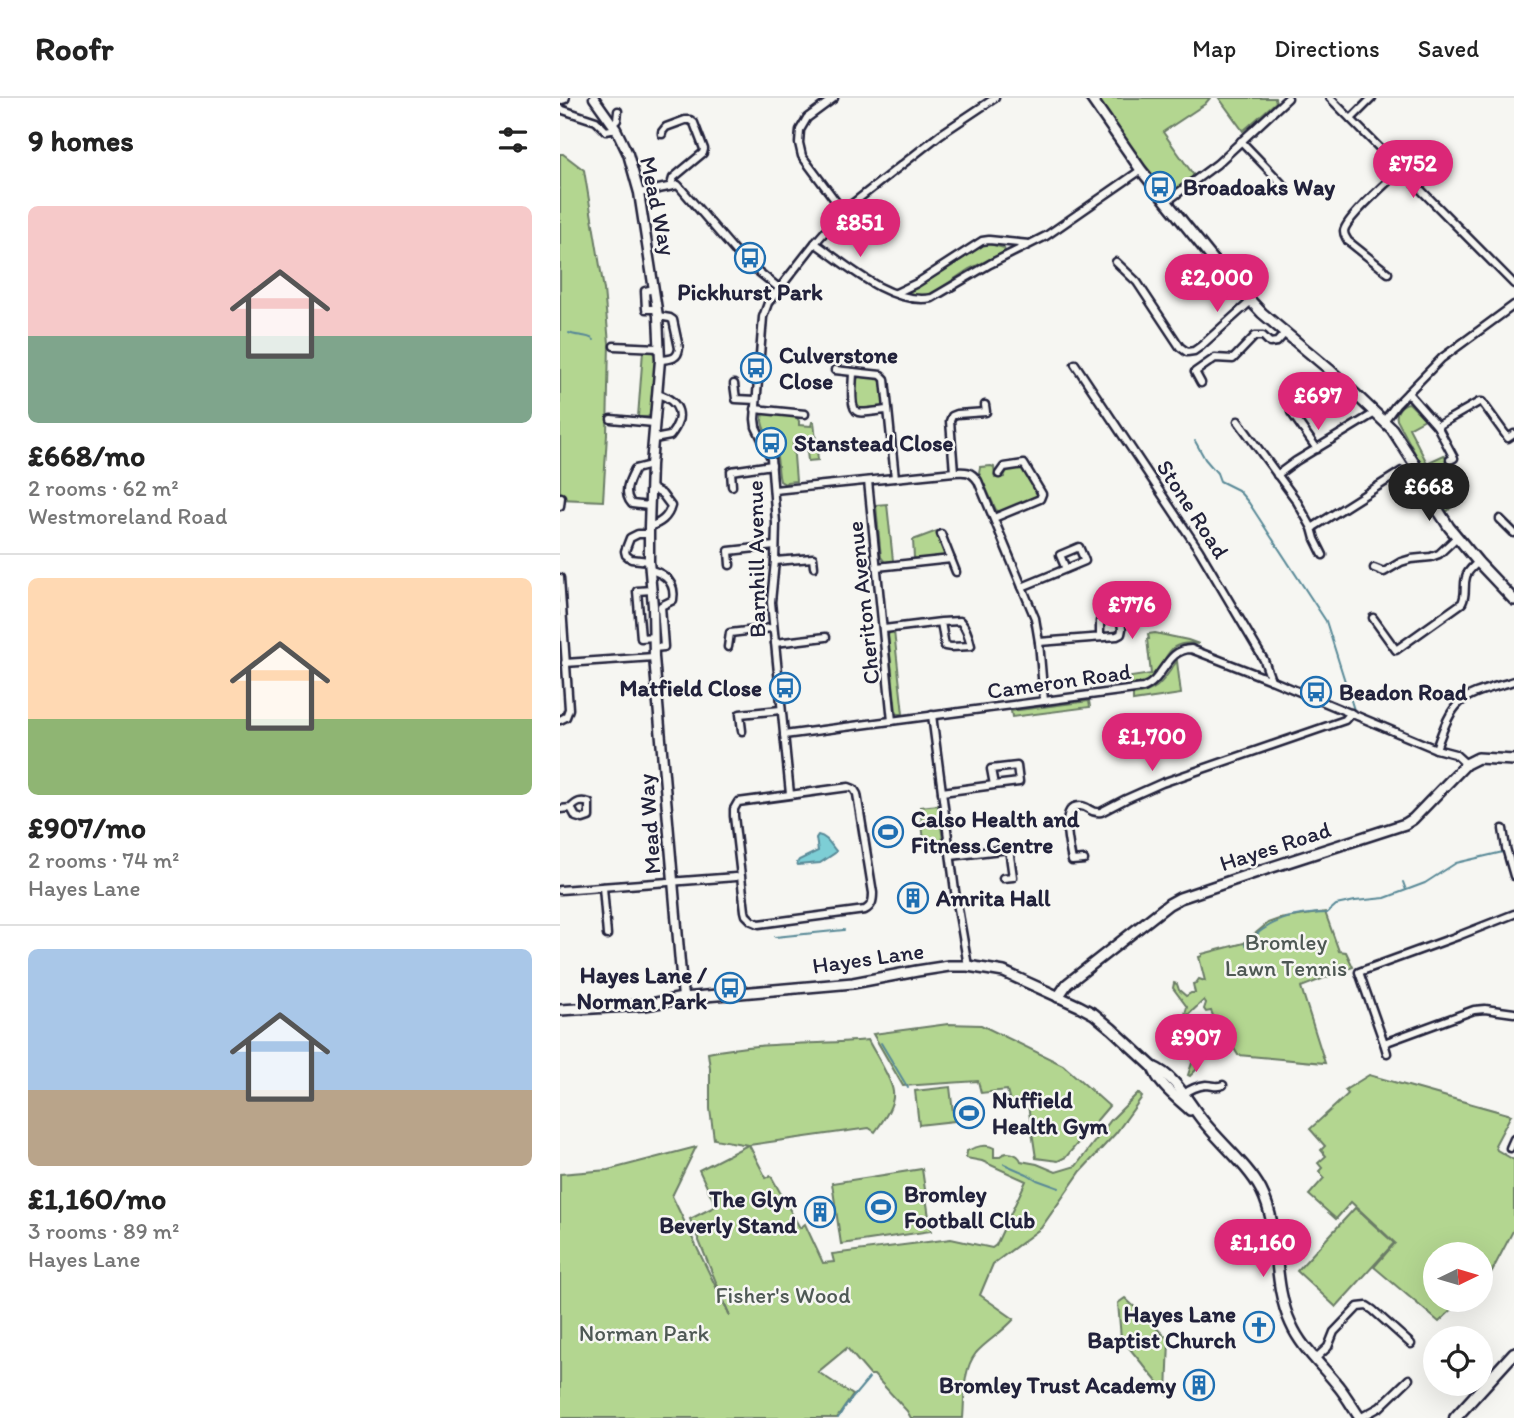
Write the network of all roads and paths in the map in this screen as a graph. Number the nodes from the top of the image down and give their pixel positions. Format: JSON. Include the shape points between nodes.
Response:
{"nodes":[{"id":1,"x":594,"y":98,"type":"edge"},
{"id":2,"x":834,"y":98,"type":"edge"},
{"id":3,"x":995,"y":98,"type":"edge"},
{"id":4,"x":1091,"y":98,"type":"edge"},
{"id":5,"x":1330,"y":98,"type":"edge"},
{"id":6,"x":1372,"y":98,"type":"edge"},
{"id":7,"x":1285,"y":99,"type":"edge"},
{"id":8,"x":560,"y":109,"type":"edge"},
{"id":9,"x":618,"y":111,"type":"dead end"},
{"id":10,"x":1351,"y":119,"type":"junction"},
{"id":11,"x":615,"y":126,"type":"junction"},
{"id":12,"x":662,"y":135,"type":"dead end"},
{"id":13,"x":1241,"y":141,"type":"junction"},
{"id":14,"x":1401,"y":169,"type":"junction"},
{"id":15,"x":1141,"y":170,"type":"junction"},
{"id":16,"x":671,"y":185,"type":"junction"},
{"id":17,"x":1286,"y":188,"type":"dead end"},
{"id":18,"x":639,"y":193,"type":"junction"},
{"id":19,"x":1166,"y":202,"type":"junction"},
{"id":20,"x":843,"y":211,"type":"junction"},
{"id":21,"x":815,"y":243,"type":"junction"},
{"id":22,"x":1032,"y":244,"type":"junction"},
{"id":23,"x":1116,"y":262,"type":"dead end"},
{"id":24,"x":1388,"y":273,"type":"dead end"},
{"id":25,"x":1514,"y":284,"type":"edge"},
{"id":26,"x":779,"y":288,"type":"junction"},
{"id":27,"x":896,"y":293,"type":"junction"},
{"id":28,"x":1251,"y":302,"type":"junction"},
{"id":29,"x":1514,"y":305,"type":"edge"},
{"id":30,"x":658,"y":312,"type":"junction"},
{"id":31,"x":1285,"y":333,"type":"junction"},
{"id":32,"x":614,"y":346,"type":"dead end"},
{"id":33,"x":659,"y":348,"type":"junction"},
{"id":34,"x":660,"y":360,"type":"junction"},
{"id":35,"x":1075,"y":364,"type":"dead end"},
{"id":36,"x":835,"y":370,"type":"dead end"},
{"id":37,"x":853,"y":372,"type":"junction"},
{"id":38,"x":1201,"y":383,"type":"dead end"},
{"id":39,"x":734,"y":384,"type":"dead end"},
{"id":40,"x":1408,"y":393,"type":"junction"},
{"id":41,"x":658,"y":394,"type":"junction"},
{"id":42,"x":756,"y":400,"type":"junction"},
{"id":43,"x":985,"y":405,"type":"dead end"},
{"id":44,"x":755,"y":409,"type":"junction"},
{"id":45,"x":888,"y":410,"type":"junction"},
{"id":46,"x":1291,"y":412,"type":"dead end"},
{"id":47,"x":1375,"y":413,"type":"junction"},
{"id":48,"x":806,"y":414,"type":"dead end"},
{"id":49,"x":611,"y":419,"type":"dead end"},
{"id":50,"x":1238,"y":421,"type":"dead end"},
{"id":51,"x":1384,"y":421,"type":"junction"},
{"id":52,"x":654,"y":423,"type":"junction"},
{"id":53,"x":1437,"y":426,"type":"junction"},
{"id":54,"x":1514,"y":434,"type":"edge"},
{"id":55,"x":654,"y":439,"type":"junction"},
{"id":56,"x":1317,"y":449,"type":"junction"},
{"id":57,"x":1450,"y":460,"type":"dead end"},
{"id":58,"x":651,"y":465,"type":"junction"},
{"id":59,"x":772,"y":465,"type":"junction"},
{"id":60,"x":1402,"y":471,"type":"dead end"},
{"id":61,"x":954,"y":472,"type":"junction"},
{"id":62,"x":999,"y":474,"type":"dead end"},
{"id":63,"x":1278,"y":475,"type":"junction"},
{"id":64,"x":895,"y":478,"type":"junction"},
{"id":65,"x":868,"y":481,"type":"junction"},
{"id":66,"x":732,"y":486,"type":"dead end"},
{"id":67,"x":651,"y":488,"type":"junction"},
{"id":68,"x":774,"y":490,"type":"junction"},
{"id":69,"x":561,"y":497,"type":"edge"},
{"id":70,"x":560,"y":506,"type":"edge"},
{"id":71,"x":649,"y":506,"type":"junction"},
{"id":72,"x":994,"y":518,"type":"junction"},
{"id":73,"x":1500,"y":519,"type":"dead end"},
{"id":74,"x":1312,"y":528,"type":"junction"},
{"id":75,"x":649,"y":530,"type":"junction"},
{"id":76,"x":1514,"y":533,"type":"edge"},
{"id":77,"x":941,"y":534,"type":"dead end"},
{"id":78,"x":1457,"y":537,"type":"junction"},
{"id":79,"x":775,"y":546,"type":"junction"},
{"id":80,"x":1323,"y":555,"type":"dead end"},
{"id":81,"x":951,"y":559,"type":"junction"},
{"id":82,"x":649,"y":561,"type":"junction"},
{"id":83,"x":775,"y":561,"type":"junction"},
{"id":84,"x":1478,"y":562,"type":"junction"},
{"id":85,"x":730,"y":565,"type":"dead end"},
{"id":86,"x":814,"y":567,"type":"dead end"},
{"id":87,"x":877,"y":567,"type":"junction"},
{"id":88,"x":1066,"y":569,"type":"dead end"},
{"id":89,"x":1374,"y":569,"type":"dead end"},
{"id":90,"x":650,"y":570,"type":"junction"},
{"id":91,"x":956,"y":572,"type":"dead end"},
{"id":92,"x":560,"y":578,"type":"edge"},
{"id":93,"x":1022,"y":587,"type":"junction"},
{"id":94,"x":652,"y":590,"type":"junction"},
{"id":95,"x":1512,"y":594,"type":"edge"},
{"id":96,"x":657,"y":606,"type":"junction"},
{"id":97,"x":1373,"y":618,"type":"dead end"},
{"id":98,"x":941,"y":622,"type":"junction"},
{"id":99,"x":772,"y":628,"type":"junction"},
{"id":100,"x":884,"y":629,"type":"junction"},
{"id":101,"x":654,"y":637,"type":"junction"},
{"id":102,"x":826,"y":637,"type":"dead end"},
{"id":103,"x":1100,"y":637,"type":"junction"},
{"id":104,"x":1039,"y":642,"type":"junction"},
{"id":105,"x":775,"y":643,"type":"junction"},
{"id":106,"x":728,"y":647,"type":"dead end"},
{"id":107,"x":654,"y":653,"type":"junction"},
{"id":108,"x":565,"y":663,"type":"junction"},
{"id":109,"x":1271,"y":680,"type":"junction"},
{"id":110,"x":1514,"y":681,"type":"edge"},
{"id":111,"x":1044,"y":701,"type":"junction"},
{"id":112,"x":781,"y":710,"type":"junction"},
{"id":113,"x":1351,"y":713,"type":"junction"},
{"id":114,"x":932,"y":715,"type":"junction"},
{"id":115,"x":563,"y":718,"type":"edge"},
{"id":116,"x":892,"y":720,"type":"junction"},
{"id":117,"x":742,"y":731,"type":"dead end"},
{"id":118,"x":784,"y":735,"type":"junction"},
{"id":119,"x":1436,"y":748,"type":"junction"},
{"id":120,"x":1514,"y":760,"type":"edge"},
{"id":121,"x":1466,"y":764,"type":"junction"},
{"id":122,"x":994,"y":785,"type":"junction"},
{"id":123,"x":942,"y":792,"type":"junction"},
{"id":124,"x":790,"y":794,"type":"junction"},
{"id":125,"x":571,"y":808,"type":"dead end"},
{"id":126,"x":560,"y":809,"type":"edge"},
{"id":127,"x":1503,"y":829,"type":"dead end"},
{"id":128,"x":951,"y":856,"type":"junction"},
{"id":129,"x":1084,"y":860,"type":"dead end"},
{"id":130,"x":1514,"y":876,"type":"edge"},
{"id":131,"x":736,"y":877,"type":"dead end"},
{"id":132,"x":1003,"y":878,"type":"dead end"},
{"id":133,"x":672,"y":881,"type":"junction"},
{"id":134,"x":603,"y":887,"type":"junction"},
{"id":135,"x":560,"y":890,"type":"edge"},
{"id":136,"x":1514,"y":914,"type":"edge"},
{"id":137,"x":607,"y":935,"type":"dead end"},
{"id":138,"x":968,"y":966,"type":"junction"},
{"id":139,"x":1058,"y":997,"type":"junction"},
{"id":140,"x":683,"y":998,"type":"junction"},
{"id":141,"x":560,"y":1010,"type":"edge"},
{"id":142,"x":1514,"y":1013,"type":"edge"},
{"id":143,"x":1384,"y":1043,"type":"junction"},
{"id":144,"x":1387,"y":1053,"type":"dead end"},
{"id":145,"x":1153,"y":1067,"type":"junction"},
{"id":146,"x":1223,"y":1085,"type":"dead end"},
{"id":147,"x":1184,"y":1094,"type":"junction"},
{"id":148,"x":1201,"y":1119,"type":"junction"},
{"id":149,"x":1514,"y":1139,"type":"edge"},
{"id":150,"x":1510,"y":1148,"type":"dead end"},
{"id":151,"x":1411,"y":1344,"type":"dead end"},
{"id":152,"x":1514,"y":1354,"type":"edge"},
{"id":153,"x":1315,"y":1359,"type":"junction"},
{"id":154,"x":1409,"y":1379,"type":"dead end"},
{"id":155,"x":1360,"y":1418,"type":"edge"},
{"id":156,"x":1455,"y":1418,"type":"edge"}],
"edges":[{"from":1,"to":11,"type":"street","name":"Mead Way"},
{"from":2,"to":20,"type":"street","via":[[807,118],[799,143],[802,156]]},
{"from":3,"to":20,"type":"street"},
{"from":4,"to":15,"type":"main road"},
{"from":5,"to":10,"type":"street"},
{"from":6,"to":10,"type":"street"},
{"from":7,"to":13,"type":"street"},
{"from":8,"to":11,"type":"street","via":[[596,121],[606,131]]},
{"from":9,"to":11,"type":"street"},
{"from":10,"to":14,"type":"street"},
{"from":11,"to":18,"type":"street","name":"Mead Way"},
{"from":12,"to":16,"type":"street","via":[[666,127],[690,120],[704,149]]},
{"from":13,"to":17,"type":"street"},
{"from":13,"to":19,"type":"street"},
{"from":14,"to":24,"type":"street","via":[[1344,231],[1348,241]]},
{"from":14,"to":25,"type":"street"},
{"from":15,"to":19,"type":"main road"},
{"from":15,"to":22,"type":"street"},
{"from":16,"to":18,"type":"street"},
{"from":16,"to":26,"type":"street","via":[[678,185],[740,257]]},
{"from":18,"to":30,"type":"street","name":"Mead Way"},
{"from":19,"to":28,"type":"main road"},
{"from":20,"to":21,"type":"street"},
{"from":21,"to":26,"type":"street"},
{"from":21,"to":27,"type":"street","via":[[864,278]]},
{"from":22,"to":27,"type":"street","via":[[982,241]]},
{"from":22,"to":27,"type":"street","via":[[932,298]]},
{"from":23,"to":28,"type":"street","via":[[1137,282],[1184,351],[1202,346]]},
{"from":26,"to":42,"type":"street","name":"Barnhill Avenue","via":[[763,317]]},
{"from":28,"to":31,"type":"main road"},
{"from":29,"to":40,"type":"street","via":[[1442,358]]},
{"from":30,"to":33,"type":"street","name":"Mead Way"},
{"from":30,"to":34,"type":"street","via":[[673,320],[679,348],[674,358]]},
{"from":31,"to":38,"type":"street","via":[[1270,343],[1255,336],[1233,359],[1215,358],[1195,372]]},
{"from":31,"to":47,"type":"main road"},
{"from":32,"to":33,"type":"street"},
{"from":33,"to":34,"type":"street","name":"Mead Way"},
{"from":34,"to":41,"type":"street","name":"Mead Way"},
{"from":35,"to":109,"type":"street","name":"Stone Road","via":[[1199,550],[1264,660]]},
{"from":36,"to":37,"type":"street"},
{"from":37,"to":45,"type":"street","via":[[884,377]]},
{"from":37,"to":45,"type":"street","via":[[855,411]]},
{"from":39,"to":42,"type":"street","via":[[736,401]]},
{"from":40,"to":51,"type":"street"},
{"from":40,"to":53,"type":"street"},
{"from":41,"to":52,"type":"street","name":"Mead Way"},
{"from":41,"to":55,"type":"street","via":[[673,402],[679,419],[670,436]]},
{"from":42,"to":44,"type":"street","name":"Barnhill Avenue"},
{"from":43,"to":61,"type":"street","via":[[986,412],[952,416]]},
{"from":44,"to":48,"type":"street"},
{"from":44,"to":59,"type":"street","name":"Barnhill Avenue"},
{"from":45,"to":64,"type":"street"},
{"from":46,"to":56,"type":"street"},
{"from":47,"to":51,"type":"main road"},
{"from":47,"to":56,"type":"street"},
{"from":49,"to":52,"type":"street"},
{"from":50,"to":63,"type":"street"},
{"from":51,"to":78,"type":"main road"},
{"from":52,"to":55,"type":"street","name":"Mead Way"},
{"from":53,"to":54,"type":"street","via":[[1482,402],[1508,438]]},
{"from":53,"to":57,"type":"street","via":[[1454,458]]},
{"from":55,"to":58,"type":"street","name":"Mead Way"},
{"from":56,"to":63,"type":"street"},
{"from":58,"to":67,"type":"street","name":"Mead Way"},
{"from":58,"to":71,"type":"street","via":[[635,469],[626,488],[632,504]]},
{"from":59,"to":66,"type":"street","via":[[731,471]]},
{"from":59,"to":68,"type":"street","name":"Barnhill Avenue"},
{"from":60,"to":74,"type":"street"},
{"from":61,"to":64,"type":"street"},
{"from":61,"to":72,"type":"street","via":[[974,475]]},
{"from":62,"to":72,"type":"street","via":[[1004,467],[1024,464],[1042,494],[1040,499]]},
{"from":63,"to":74,"type":"street"},
{"from":64,"to":65,"type":"street"},
{"from":65,"to":68,"type":"street"},
{"from":65,"to":87,"type":"street","name":"Cheriton Avenue"},
{"from":67,"to":71,"type":"street","name":"Mead Way"},
{"from":67,"to":75,"type":"street","via":[[671,506]]},
{"from":68,"to":79,"type":"street","name":"Barnhill Avenue"},
{"from":69,"to":70,"type":"street"},
{"from":71,"to":75,"type":"street","name":"Mead Way"},
{"from":72,"to":93,"type":"street"},
{"from":73,"to":76,"type":"street"},
{"from":74,"to":80,"type":"street"},
{"from":75,"to":82,"type":"street","name":"Mead Way"},
{"from":75,"to":82,"type":"street","via":[[630,538],[625,551],[631,559]]},
{"from":77,"to":81,"type":"street"},
{"from":78,"to":84,"type":"main road"},
{"from":78,"to":89,"type":"street","via":[[1439,554],[1401,562],[1384,572]]},
{"from":79,"to":83,"type":"street","name":"Barnhill Avenue"},
{"from":79,"to":85,"type":"street","via":[[729,551]]},
{"from":81,"to":87,"type":"street"},
{"from":81,"to":91,"type":"street"},
{"from":82,"to":90,"type":"street","name":"Mead Way"},
{"from":83,"to":86,"type":"street","via":[[813,558]]},
{"from":83,"to":99,"type":"street","name":"Barnhill Avenue"},
{"from":84,"to":95,"type":"main road"},
{"from":84,"to":97,"type":"street","via":[[1466,578],[1462,603],[1396,650]]},
{"from":87,"to":100,"type":"street","name":"Cheriton Avenue"},
{"from":88,"to":93,"type":"street"},
{"from":90,"to":94,"type":"street","name":"Mead Way"},
{"from":90,"to":96,"type":"street","name":"Mead Way","via":[[661,573],[672,584],[674,594],[673,600]]},
{"from":92,"to":108,"type":"street"},
{"from":93,"to":104,"type":"street"},
{"from":94,"to":96,"type":"street","name":"Mead Way"},
{"from":94,"to":101,"type":"street","via":[[637,592],[641,638]]},
{"from":96,"to":101,"type":"street","name":"Mead Way"},
{"from":96,"to":107,"type":"street","name":"Mead Way","via":[[664,647]]},
{"from":98,"to":98,"type":"street","via":[[945,646],[975,645],[960,621]]},
{"from":98,"to":100,"type":"street"},
{"from":99,"to":105,"type":"street","name":"Barnhill Avenue"},
{"from":99,"to":106,"type":"street","via":[[730,633]]},
{"from":100,"to":116,"type":"street","name":"Cheriton Avenue"},
{"from":101,"to":107,"type":"street","name":"Mead Way"},
{"from":102,"to":105,"type":"street"},
{"from":103,"to":103,"type":"street","via":[[1121,634],[1120,616],[1111,614],[1100,621]]},
{"from":103,"to":104,"type":"street"},
{"from":104,"to":111,"type":"street"},
{"from":105,"to":112,"type":"street","name":"Barnhill Avenue"},
{"from":107,"to":108,"type":"street"},
{"from":107,"to":133,"type":"street","name":"Mead Way"},
{"from":108,"to":115,"type":"street","via":[[569,709]]},
{"from":109,"to":111,"type":"street","name":"Cameron Road","via":[[1187,648],[1171,657],[1156,681],[1143,688]]},
{"from":109,"to":113,"type":"street","name":"Cameron Road"},
{"from":110,"to":119,"type":"street","via":[[1461,700],[1448,717]]},
{"from":111,"to":114,"type":"street","name":"Cameron Road"},
{"from":112,"to":117,"type":"street","via":[[740,715]]},
{"from":112,"to":118,"type":"street","name":"Barnhill Avenue"},
{"from":113,"to":119,"type":"street","name":"Cameron Road"},
{"from":113,"to":129,"type":"street","via":[[1345,720],[1162,783],[1097,814],[1075,806],[1066,818],[1068,839],[1072,862]]},
{"from":114,"to":116,"type":"street","name":"Cameron Road"},
{"from":114,"to":123,"type":"street"},
{"from":116,"to":118,"type":"street","name":"Cameron Road"},
{"from":118,"to":124,"type":"street","name":"Barnhill Avenue"},
{"from":119,"to":121,"type":"street","name":"Cameron Road","via":[[1455,754]]},
{"from":120,"to":121,"type":"main road","via":[[1478,758]]},
{"from":121,"to":139,"type":"main road","name":"Hayes Road","via":[[1405,824],[1169,904],[1066,984]]},
{"from":122,"to":122,"type":"street","via":[[1019,782],[1017,766],[992,769]]},
{"from":122,"to":123,"type":"street"},
{"from":123,"to":128,"type":"street"},
{"from":124,"to":124,"type":"street","via":[[856,790],[873,893],[868,908],[759,924],[746,915],[734,809],[741,801]]},
{"from":125,"to":126,"type":"street"},
{"from":127,"to":130,"type":"street"},
{"from":128,"to":132,"type":"street","via":[[1009,849],[1013,877]]},
{"from":128,"to":138,"type":"street"},
{"from":131,"to":133,"type":"street"},
{"from":133,"to":134,"type":"street"},
{"from":133,"to":140,"type":"street","name":"Mead Way"},
{"from":134,"to":135,"type":"street"},
{"from":134,"to":137,"type":"street"},
{"from":136,"to":143,"type":"street","via":[[1359,972]]},
{"from":138,"to":139,"type":"main road","name":"Hayes Lane","via":[[1003,972]]},
{"from":138,"to":140,"type":"main road","name":"Hayes Lane","via":[[853,983]]},
{"from":139,"to":145,"type":"main road","name":"Hayes Lane","via":[[1094,1014]]},
{"from":140,"to":141,"type":"main road","name":"Hayes Lane"},
{"from":142,"to":143,"type":"street","via":[[1474,1010]]},
{"from":143,"to":144,"type":"street"},
{"from":145,"to":147,"type":"main road","name":"Hayes Lane"},
{"from":145,"to":148,"type":"main road","name":"Hayes Lane","via":[[1173,1094]]},
{"from":146,"to":147,"type":"street","via":[[1207,1085]]},
{"from":147,"to":148,"type":"main road","name":"Hayes Lane"},
{"from":148,"to":153,"type":"main road","name":"Hayes Lane","via":[[1262,1192],[1271,1221],[1280,1295],[1298,1338]]},
{"from":149,"to":150,"type":"street"},
{"from":151,"to":153,"type":"street","via":[[1373,1310],[1358,1307]]},
{"from":152,"to":156,"type":"main road"},
{"from":153,"to":155,"type":"main road","name":"Hayes Lane"},
{"from":154,"to":155,"type":"street","via":[[1380,1407]]}]}
